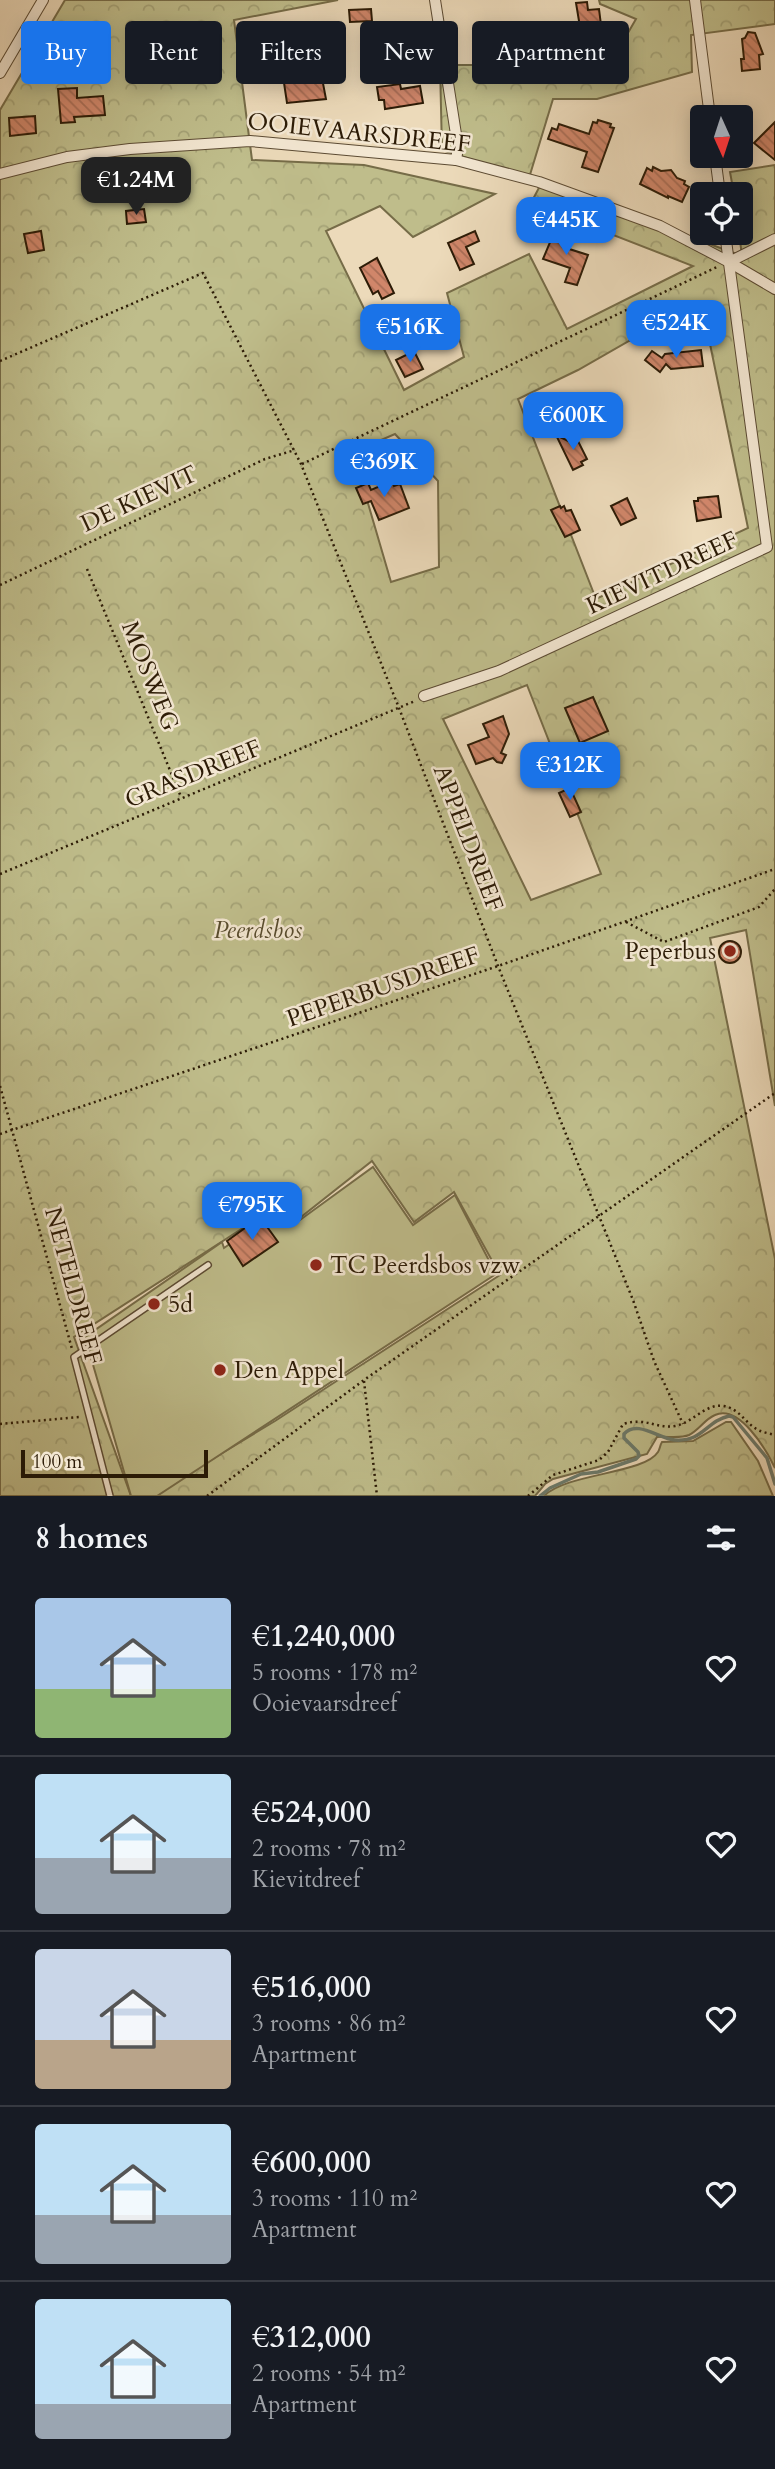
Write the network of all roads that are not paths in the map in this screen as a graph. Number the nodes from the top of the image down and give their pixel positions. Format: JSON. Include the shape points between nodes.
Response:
{"nodes":[{"id":1,"x":43,"y":0,"type":"edge"},
{"id":2,"x":435,"y":0,"type":"edge"},
{"id":3,"x":695,"y":0,"type":"edge"},
{"id":4,"x":0,"y":73,"type":"edge"},
{"id":5,"x":708,"y":105,"type":"edge"},
{"id":6,"x":456,"y":160,"type":"junction"},
{"id":7,"x":0,"y":174,"type":"edge"},
{"id":8,"x":775,"y":239,"type":"edge"},
{"id":9,"x":727,"y":245,"type":"edge"},
{"id":10,"x":729,"y":261,"type":"junction"},
{"id":11,"x":775,"y":289,"type":"edge"},
{"id":12,"x":424,"y":696,"type":"road end"},
{"id":13,"x":208,"y":1265,"type":"dead end"},
{"id":14,"x":110,"y":1496,"type":"edge"}],
"edges":[{"from":1,"to":4,"type":"street"},
{"from":2,"to":6,"type":"street","via":[[458,147]]},
{"from":3,"to":5,"type":"street"},
{"from":6,"to":7,"type":"street","name":"OOIEVAARSDREEF","via":[[250,141],[130,149]]},
{"from":6,"to":10,"type":"street","name":"OOIEVAARSDREEF","via":[[539,182],[660,226]]},
{"from":8,"to":10,"type":"street"},
{"from":9,"to":10,"type":"street"},
{"from":10,"to":11,"type":"street","name":"OOIEVAARSDREEF"},
{"from":10,"to":12,"type":"street","name":"KIEVITDREEF","via":[[767,547],[499,671]]},
{"from":13,"to":14,"type":"lane","name":"NETELDREEF","via":[[74,1357]]}]}
